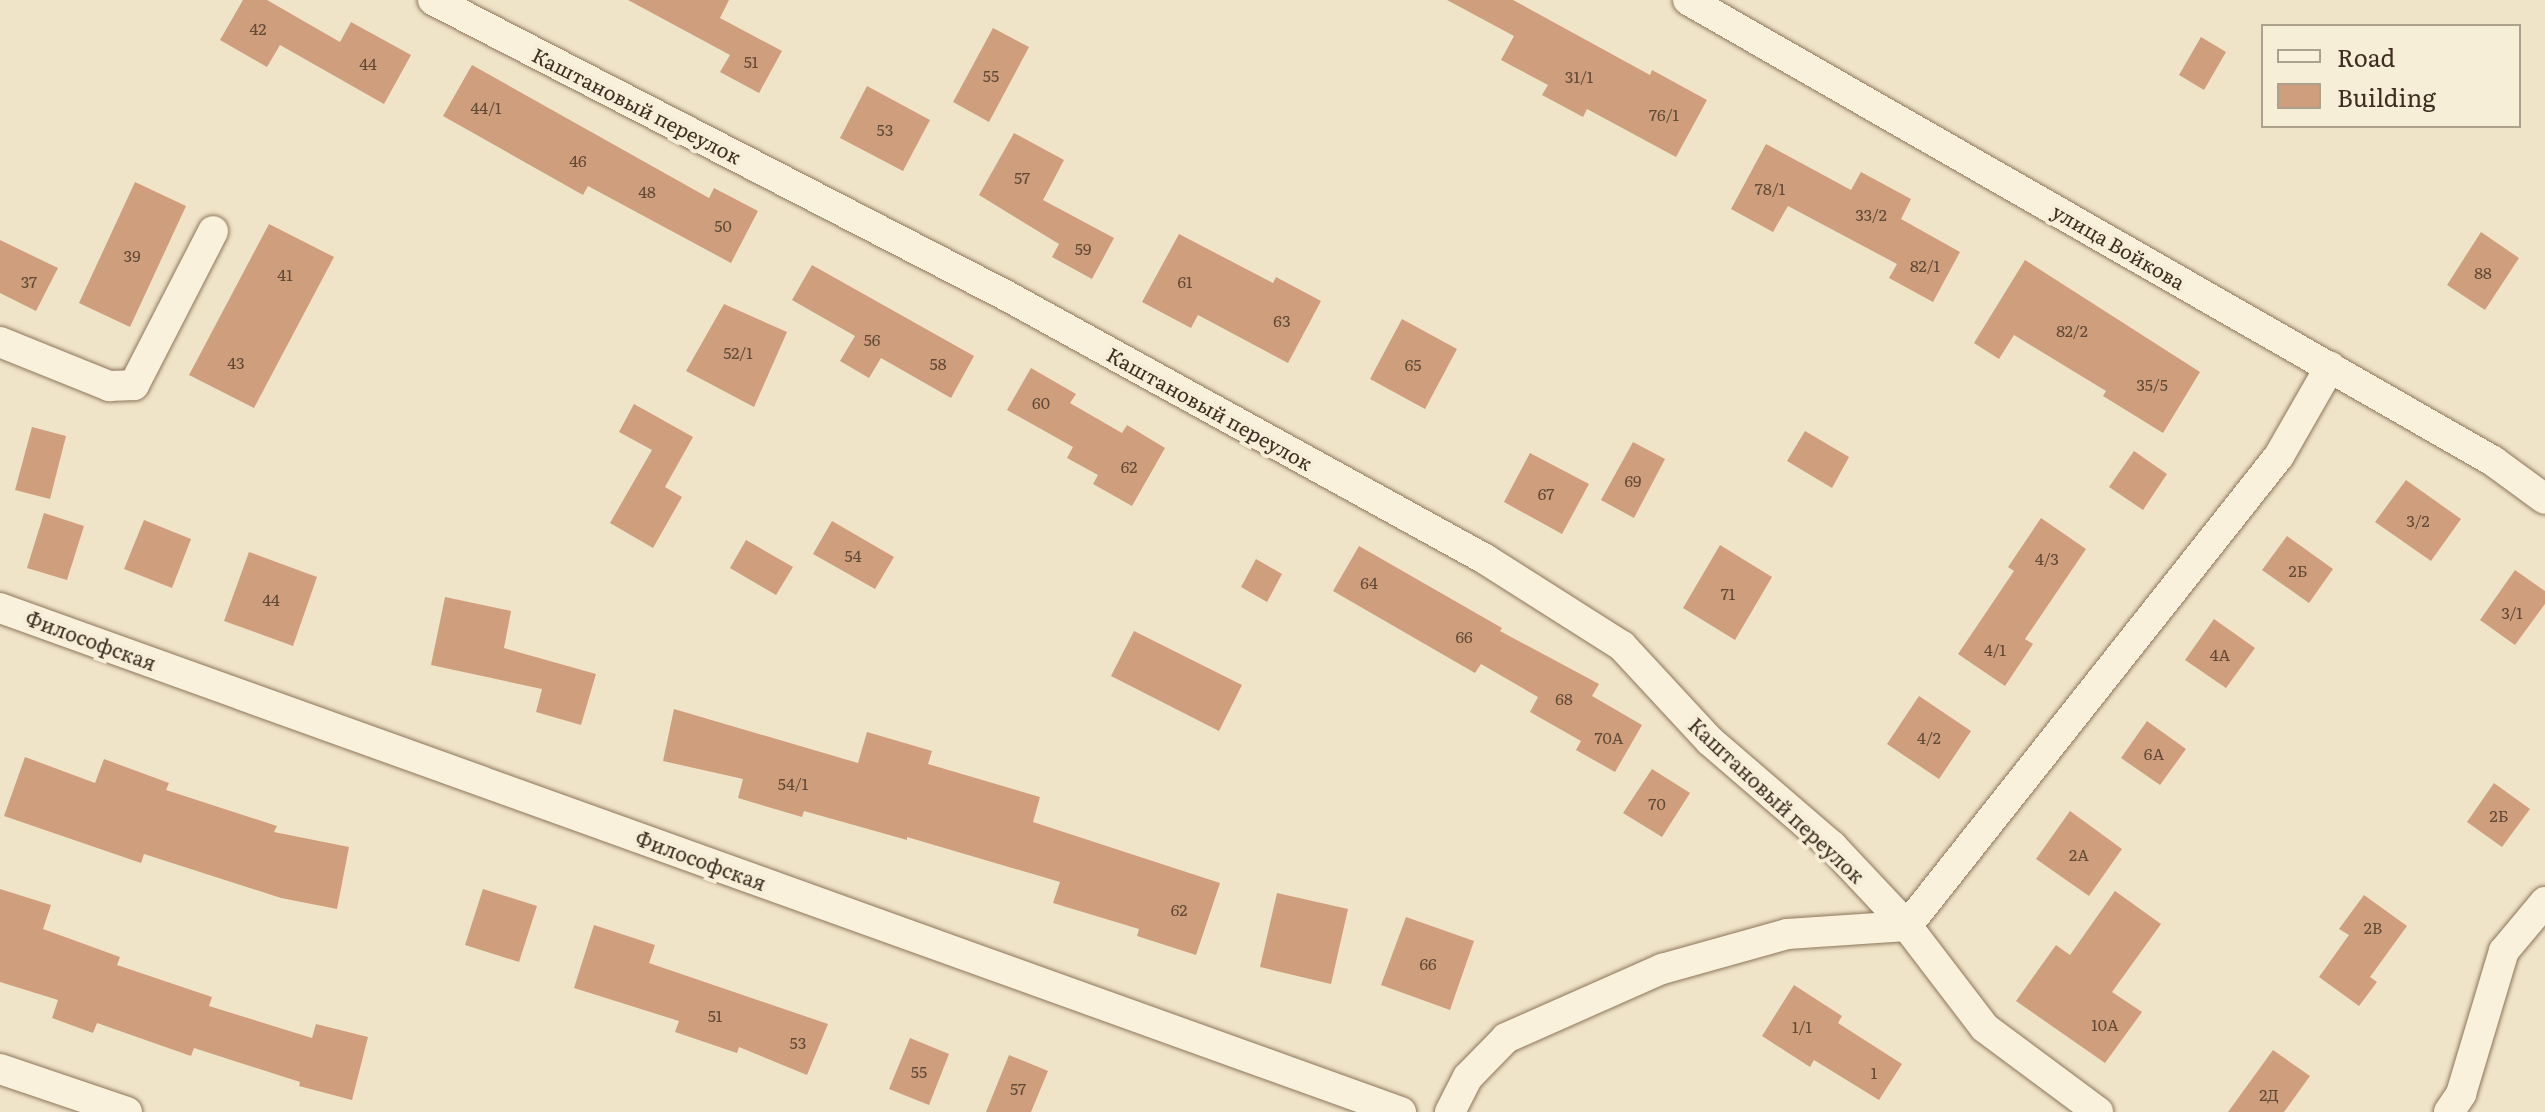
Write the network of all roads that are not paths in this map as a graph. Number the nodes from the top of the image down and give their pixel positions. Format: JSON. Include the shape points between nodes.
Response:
{"nodes":[{"id":1,"x":433,"y":0,"type":"edge"},
{"id":2,"x":1688,"y":0,"type":"edge"},
{"id":3,"x":213,"y":231,"type":"dead end"},
{"id":4,"x":0,"y":342,"type":"edge"},
{"id":5,"x":2330,"y":367,"type":"junction"},
{"id":6,"x":2545,"y":499,"type":"edge"},
{"id":7,"x":0,"y":608,"type":"edge"},
{"id":8,"x":2545,"y":902,"type":"edge"},
{"id":9,"x":1907,"y":926,"type":"junction"},
{"id":10,"x":0,"y":1069,"type":"edge"},
{"id":11,"x":127,"y":1112,"type":"edge"},
{"id":12,"x":1401,"y":1112,"type":"edge"},
{"id":13,"x":1450,"y":1112,"type":"edge"},
{"id":14,"x":2098,"y":1112,"type":"edge"},
{"id":15,"x":2449,"y":1112,"type":"edge"}],
"edges":[{"from":1,"to":9,"type":"street","name":"Каштановый переулок","via":[[1007,296],[1497,567],[1622,646],[1710,741],[1832,846]]},
{"from":2,"to":5,"type":"street","name":"улица Войкова"},
{"from":3,"to":4,"type":"street","via":[[134,385],[109,386]]},
{"from":5,"to":6,"type":"street","name":"улица Войкова","via":[[2493,461]]},
{"from":5,"to":9,"type":"street","via":[[2279,456]]},
{"from":7,"to":12,"type":"street","name":"Философская"},
{"from":8,"to":15,"type":"street","via":[[2504,951],[2461,1094]]},
{"from":9,"to":13,"type":"street","via":[[1787,934],[1662,969],[1506,1038],[1468,1077]]},
{"from":9,"to":14,"type":"street","name":"Каштановый переулок","via":[[1985,1028]]},
{"from":10,"to":11,"type":"street"}]}
